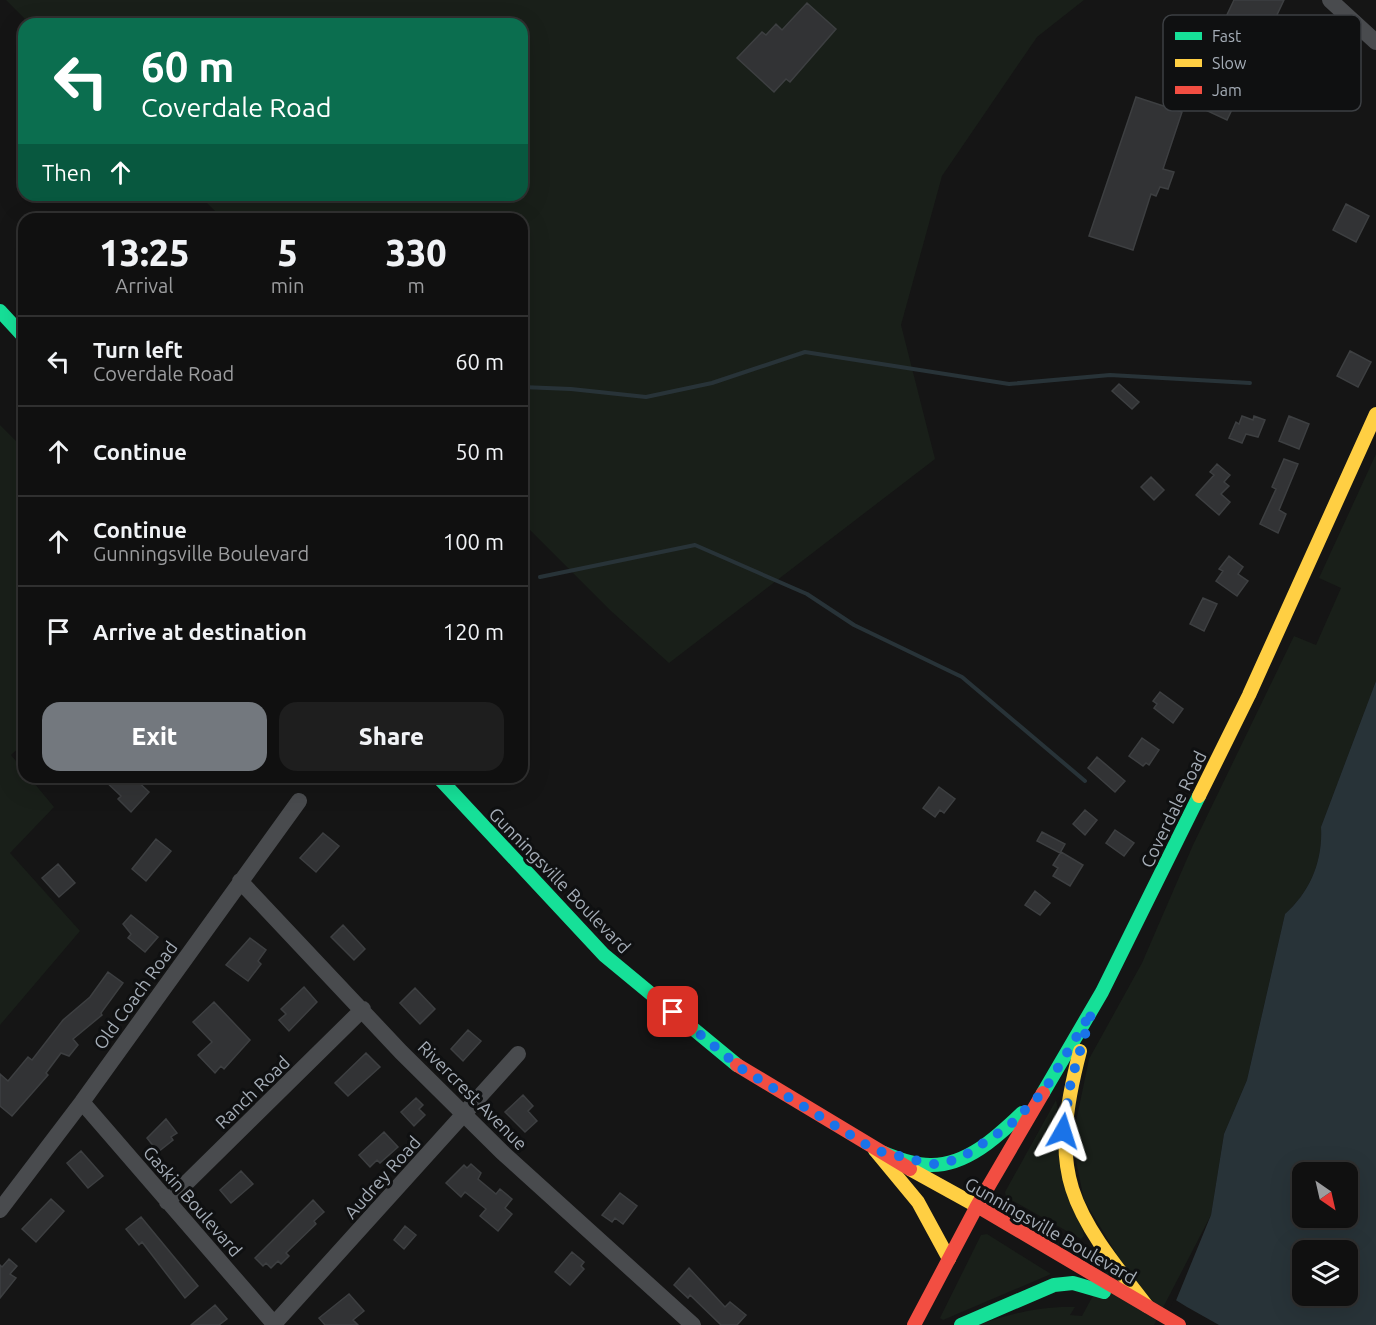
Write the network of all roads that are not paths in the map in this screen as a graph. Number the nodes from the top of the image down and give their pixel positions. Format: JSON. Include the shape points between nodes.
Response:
{"nodes":[{"id":1,"x":1330,"y":0,"type":"edge"},
{"id":2,"x":1346,"y":15,"type":"edge"},
{"id":3,"x":1361,"y":28,"type":"edge"},
{"id":4,"x":1376,"y":42,"type":"edge"},
{"id":5,"x":0,"y":312,"type":"edge"},
{"id":6,"x":18,"y":331,"type":"edge"},
{"id":7,"x":1376,"y":414,"type":"edge"},
{"id":8,"x":444,"y":783,"type":"edge"},
{"id":9,"x":299,"y":801,"type":"dead end"},
{"id":10,"x":240,"y":880,"type":"junction"},
{"id":11,"x":363,"y":1009,"type":"junction"},
{"id":12,"x":1092,"y":1011,"type":"junction"},
{"id":13,"x":518,"y":1054,"type":"dead end"},
{"id":14,"x":1044,"y":1091,"type":"junction"},
{"id":15,"x":82,"y":1102,"type":"junction"},
{"id":16,"x":465,"y":1114,"type":"junction"},
{"id":17,"x":875,"y":1150,"type":"junction"},
{"id":18,"x":167,"y":1202,"type":"junction"},
{"id":19,"x":977,"y":1206,"type":"junction"},
{"id":20,"x":0,"y":1210,"type":"edge"},
{"id":21,"x":949,"y":1259,"type":"junction"},
{"id":22,"x":1089,"y":1281,"type":"junction"},
{"id":23,"x":1147,"y":1306,"type":"junction"},
{"id":24,"x":274,"y":1324,"type":"edge"},
{"id":25,"x":693,"y":1325,"type":"edge"},
{"id":26,"x":914,"y":1325,"type":"edge"},
{"id":27,"x":961,"y":1325,"type":"edge"},
{"id":28,"x":1179,"y":1325,"type":"edge"}],
"edges":[{"from":1,"to":2,"type":"street"},
{"from":3,"to":4,"type":"street"},
{"from":5,"to":6,"type":"main road"},
{"from":7,"to":12,"type":"main road","name":"Coverdale Road","via":[[1249,695]]},
{"from":8,"to":17,"type":"main road","name":"Gunningsville Boulevard","via":[[604,955],[742,1069]]},
{"from":9,"to":10,"type":"street","name":"Old Coach Road"},
{"from":10,"to":11,"type":"street","name":"Rivercrest Avenue"},
{"from":10,"to":15,"type":"street","name":"Old Coach Road"},
{"from":11,"to":16,"type":"street","name":"Rivercrest Avenue"},
{"from":11,"to":18,"type":"street","name":"Ranch Road"},
{"from":12,"to":14,"type":"main road","name":"Coverdale Road"},
{"from":12,"to":23,"type":"main road","via":[[1066,1102],[1063,1145],[1072,1195],[1105,1253]]},
{"from":13,"to":16,"type":"street","name":"Audrey Road"},
{"from":14,"to":17,"type":"main road","via":[[998,1135],[943,1164],[919,1163]]},
{"from":14,"to":19,"type":"main road","name":"Coverdale Road"},
{"from":15,"to":18,"type":"street","name":"Gaskin Boulevard"},
{"from":15,"to":20,"type":"street","name":"Old Coach Road"},
{"from":16,"to":24,"type":"street","name":"Audrey Road"},
{"from":16,"to":25,"type":"street","name":"Rivercrest Avenue"},
{"from":17,"to":19,"type":"main road","name":"Gunningsville Boulevard"},
{"from":17,"to":21,"type":"main road","via":[[918,1202]]},
{"from":18,"to":24,"type":"street","name":"Gaskin Boulevard"},
{"from":19,"to":21,"type":"main road","name":"Coverdale Road"},
{"from":19,"to":22,"type":"main road","name":"Gunningsville Boulevard"},
{"from":21,"to":26,"type":"main road","name":"Coverdale Road"},
{"from":22,"to":23,"type":"main road","name":"Gunningsville Boulevard"},
{"from":22,"to":27,"type":"main road","via":[[1054,1285]]},
{"from":23,"to":28,"type":"main road","name":"Gunningsville Boulevard"}]}
